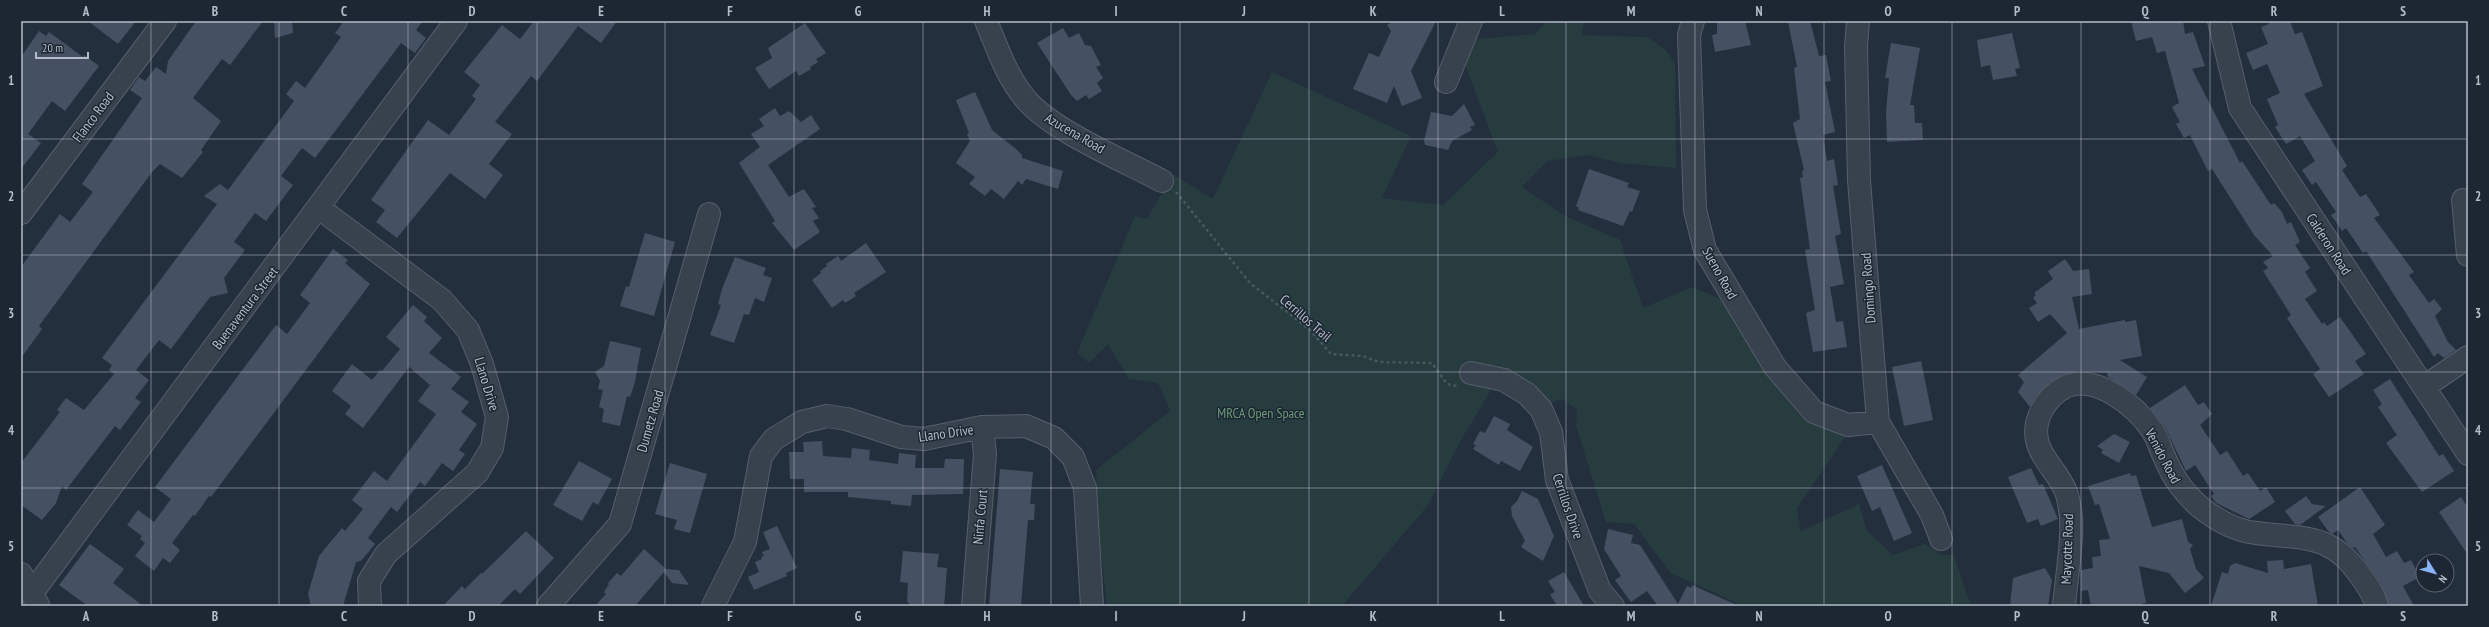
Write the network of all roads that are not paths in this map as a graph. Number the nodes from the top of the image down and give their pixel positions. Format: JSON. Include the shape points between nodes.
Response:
{"nodes":[{"id":1,"x":165,"y":21,"type":"edge"},
{"id":2,"x":456,"y":21,"type":"edge"},
{"id":3,"x":986,"y":21,"type":"edge"},
{"id":4,"x":1471,"y":21,"type":"edge"},
{"id":5,"x":1693,"y":21,"type":"edge"},
{"id":6,"x":1858,"y":21,"type":"edge"},
{"id":7,"x":2219,"y":21,"type":"edge"},
{"id":8,"x":1446,"y":82,"type":"dead end"},
{"id":9,"x":1162,"y":181,"type":"road end"},
{"id":10,"x":2463,"y":200,"type":"dead end"},
{"id":11,"x":319,"y":208,"type":"junction"},
{"id":12,"x":21,"y":213,"type":"edge"},
{"id":13,"x":709,"y":214,"type":"dead end"},
{"id":14,"x":2468,"y":255,"type":"edge"},
{"id":15,"x":2468,"y":357,"type":"edge"},
{"id":16,"x":1471,"y":373,"type":"road end"},
{"id":17,"x":2424,"y":387,"type":"junction"},
{"id":18,"x":2043,"y":404,"type":"joint"},
{"id":19,"x":1878,"y":422,"type":"junction"},
{"id":20,"x":982,"y":427,"type":"junction"},
{"id":21,"x":2468,"y":454,"type":"edge"},
{"id":22,"x":1941,"y":539,"type":"dead end"},
{"id":23,"x":21,"y":574,"type":"edge"},
{"id":24,"x":35,"y":600,"type":"edge"},
{"id":25,"x":370,"y":606,"type":"edge"},
{"id":26,"x":548,"y":606,"type":"edge"},
{"id":27,"x":713,"y":606,"type":"edge"},
{"id":28,"x":973,"y":606,"type":"edge"},
{"id":29,"x":1092,"y":606,"type":"edge"},
{"id":30,"x":1613,"y":606,"type":"edge"},
{"id":31,"x":2064,"y":606,"type":"edge"},
{"id":32,"x":2377,"y":606,"type":"edge"}],
"edges":[{"from":1,"to":12,"type":"street","name":"Flanco Road"},
{"from":2,"to":11,"type":"street","name":"Buenaventura Street"},
{"from":3,"to":9,"type":"street","name":"Azucena Road","via":[[1010,76],[1025,98],[1047,119]]},
{"from":4,"to":8,"type":"street"},
{"from":5,"to":19,"type":"street","name":"Sueno Road","via":[[1689,35],[1695,210],[1705,250],[1776,367],[1814,412],[1848,425]]},
{"from":6,"to":19,"type":"street","name":"Domingo Road","via":[[1856,47],[1860,180]]},
{"from":7,"to":17,"type":"street","name":"Calderon Road","via":[[2240,108]]},
{"from":10,"to":14,"type":"street"},
{"from":11,"to":24,"type":"street","name":"Buenaventura Street"},
{"from":11,"to":25,"type":"street","name":"Llano Drive","via":[[442,300],[468,330],[482,364],[497,417],[492,448],[476,473],[386,554],[369,581]]},
{"from":13,"to":26,"type":"street","name":"Dumetz Road","via":[[620,524]]},
{"from":15,"to":17,"type":"street"},
{"from":16,"to":30,"type":"street","name":"Cerrillos Drive","via":[[1504,380],[1527,394],[1541,409],[1551,432],[1556,480],[1600,591]]},
{"from":17,"to":21,"type":"street","name":"Calderon Road"},
{"from":18,"to":31,"type":"street","name":"Maycotte Road","via":[[2037,425],[2038,444],[2066,492],[2071,519]]},
{"from":18,"to":32,"type":"street","name":"Venido Road","via":[[2065,387],[2088,382],[2111,392],[2128,405],[2152,430],[2178,485],[2202,508],[2226,524],[2254,533],[2303,536],[2331,546],[2352,564],[2375,598]]},
{"from":19,"to":22,"type":"street","name":"Domingo Road","via":[[1932,514]]},
{"from":20,"to":27,"type":"street","name":"Llano Drive","via":[[924,439],[900,437],[847,419],[827,416],[802,422],[774,439],[761,456],[745,542]]},
{"from":20,"to":28,"type":"street","name":"Ninfa Court","via":[[985,454]]},
{"from":20,"to":29,"type":"street","name":"Llano Drive","via":[[1026,426],[1054,438],[1073,457],[1085,488]]},
{"from":23,"to":24,"type":"street"}]}
